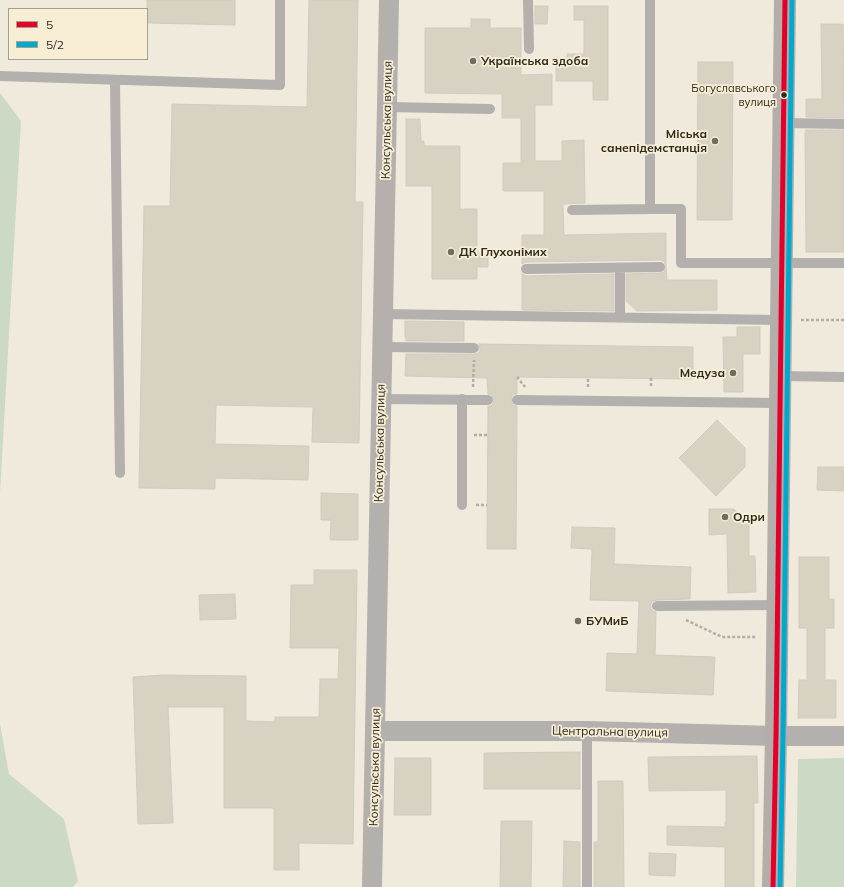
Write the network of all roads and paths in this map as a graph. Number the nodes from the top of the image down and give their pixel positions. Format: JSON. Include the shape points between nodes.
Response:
{"nodes":[{"id":1,"x":280,"y":0,"type":"edge"},
{"id":2,"x":389,"y":0,"type":"edge"},
{"id":3,"x":528,"y":0,"type":"edge"},
{"id":4,"x":650,"y":0,"type":"edge"},
{"id":5,"x":785,"y":0,"type":"edge"},
{"id":6,"x":529,"y":48,"type":"dead end"},
{"id":7,"x":0,"y":76,"type":"edge"},
{"id":8,"x":115,"y":80,"type":"junction"},
{"id":9,"x":387,"y":108,"type":"junction"},
{"id":10,"x":490,"y":110,"type":"dead end"},
{"id":11,"x":783,"y":123,"type":"junction"},
{"id":12,"x":844,"y":124,"type":"edge"},
{"id":13,"x":650,"y":209,"type":"junction"},
{"id":14,"x":572,"y":210,"type":"dead end"},
{"id":15,"x":782,"y":263,"type":"junction"},
{"id":16,"x":844,"y":263,"type":"edge"},
{"id":17,"x":660,"y":267,"type":"dead end"},
{"id":18,"x":620,"y":268,"type":"junction"},
{"id":19,"x":526,"y":269,"type":"dead end"},
{"id":20,"x":383,"y":314,"type":"junction"},
{"id":21,"x":620,"y":318,"type":"junction"},
{"id":22,"x":781,"y":320,"type":"junction"},
{"id":23,"x":844,"y":320,"type":"edge"},
{"id":24,"x":382,"y":347,"type":"junction"},
{"id":25,"x":474,"y":348,"type":"dead end"},
{"id":26,"x":780,"y":376,"type":"junction"},
{"id":27,"x":844,"y":377,"type":"edge"},
{"id":28,"x":381,"y":399,"type":"junction"},
{"id":29,"x":462,"y":399,"type":"junction"},
{"id":30,"x":488,"y":400,"type":"dead end"},
{"id":31,"x":517,"y":400,"type":"dead end"},
{"id":32,"x":780,"y":403,"type":"junction"},
{"id":33,"x":120,"y":473,"type":"dead end"},
{"id":34,"x":462,"y":505,"type":"dead end"},
{"id":35,"x":778,"y":605,"type":"junction"},
{"id":36,"x":657,"y":606,"type":"dead end"},
{"id":37,"x":686,"y":620,"type":"dead end"},
{"id":38,"x":778,"y":637,"type":"junction"},
{"id":39,"x":375,"y":731,"type":"junction"},
{"id":40,"x":588,"y":731,"type":"junction"},
{"id":41,"x":776,"y":736,"type":"junction"},
{"id":42,"x":844,"y":736,"type":"edge"},
{"id":43,"x":372,"y":887,"type":"edge"},
{"id":44,"x":587,"y":887,"type":"edge"},
{"id":45,"x":773,"y":887,"type":"edge"}],
"edges":[{"from":1,"to":8,"type":"lane","via":[[280,85]]},
{"from":2,"to":9,"type":"street","name":"Консульська вулиця"},
{"from":3,"to":6,"type":"lane"},
{"from":4,"to":13,"type":"lane"},
{"from":5,"to":11,"type":"main road"},
{"from":7,"to":8,"type":"lane"},
{"from":8,"to":33,"type":"lane"},
{"from":9,"to":10,"type":"lane"},
{"from":9,"to":20,"type":"street","name":"Консульська вулиця"},
{"from":11,"to":12,"type":"lane"},
{"from":11,"to":15,"type":"main road"},
{"from":13,"to":14,"type":"lane"},
{"from":13,"to":15,"type":"lane","via":[[681,209],[681,262]]},
{"from":15,"to":16,"type":"lane"},
{"from":15,"to":22,"type":"main road"},
{"from":17,"to":18,"type":"lane"},
{"from":18,"to":19,"type":"lane"},
{"from":18,"to":21,"type":"lane"},
{"from":20,"to":21,"type":"lane"},
{"from":20,"to":24,"type":"street","name":"Консульська вулиця"},
{"from":21,"to":22,"type":"lane"},
{"from":22,"to":23,"type":"path"},
{"from":22,"to":26,"type":"main road"},
{"from":24,"to":25,"type":"lane"},
{"from":24,"to":28,"type":"street","name":"Консульська вулиця"},
{"from":26,"to":27,"type":"lane"},
{"from":26,"to":32,"type":"main road"},
{"from":28,"to":29,"type":"lane"},
{"from":28,"to":39,"type":"street","name":"Консульська вулиця"},
{"from":29,"to":30,"type":"lane"},
{"from":29,"to":34,"type":"lane"},
{"from":31,"to":32,"type":"lane"},
{"from":32,"to":35,"type":"main road"},
{"from":35,"to":36,"type":"lane"},
{"from":35,"to":38,"type":"main road"},
{"from":37,"to":38,"type":"path","via":[[722,637]]},
{"from":38,"to":41,"type":"main road"},
{"from":39,"to":40,"type":"street","name":"Центральна вулиця"},
{"from":39,"to":43,"type":"street","name":"Консульська вулиця"},
{"from":40,"to":41,"type":"street","name":"Центральна вулиця"},
{"from":40,"to":44,"type":"lane"},
{"from":41,"to":42,"type":"street","name":"Центральна вулиця"},
{"from":41,"to":45,"type":"main road"}]}
